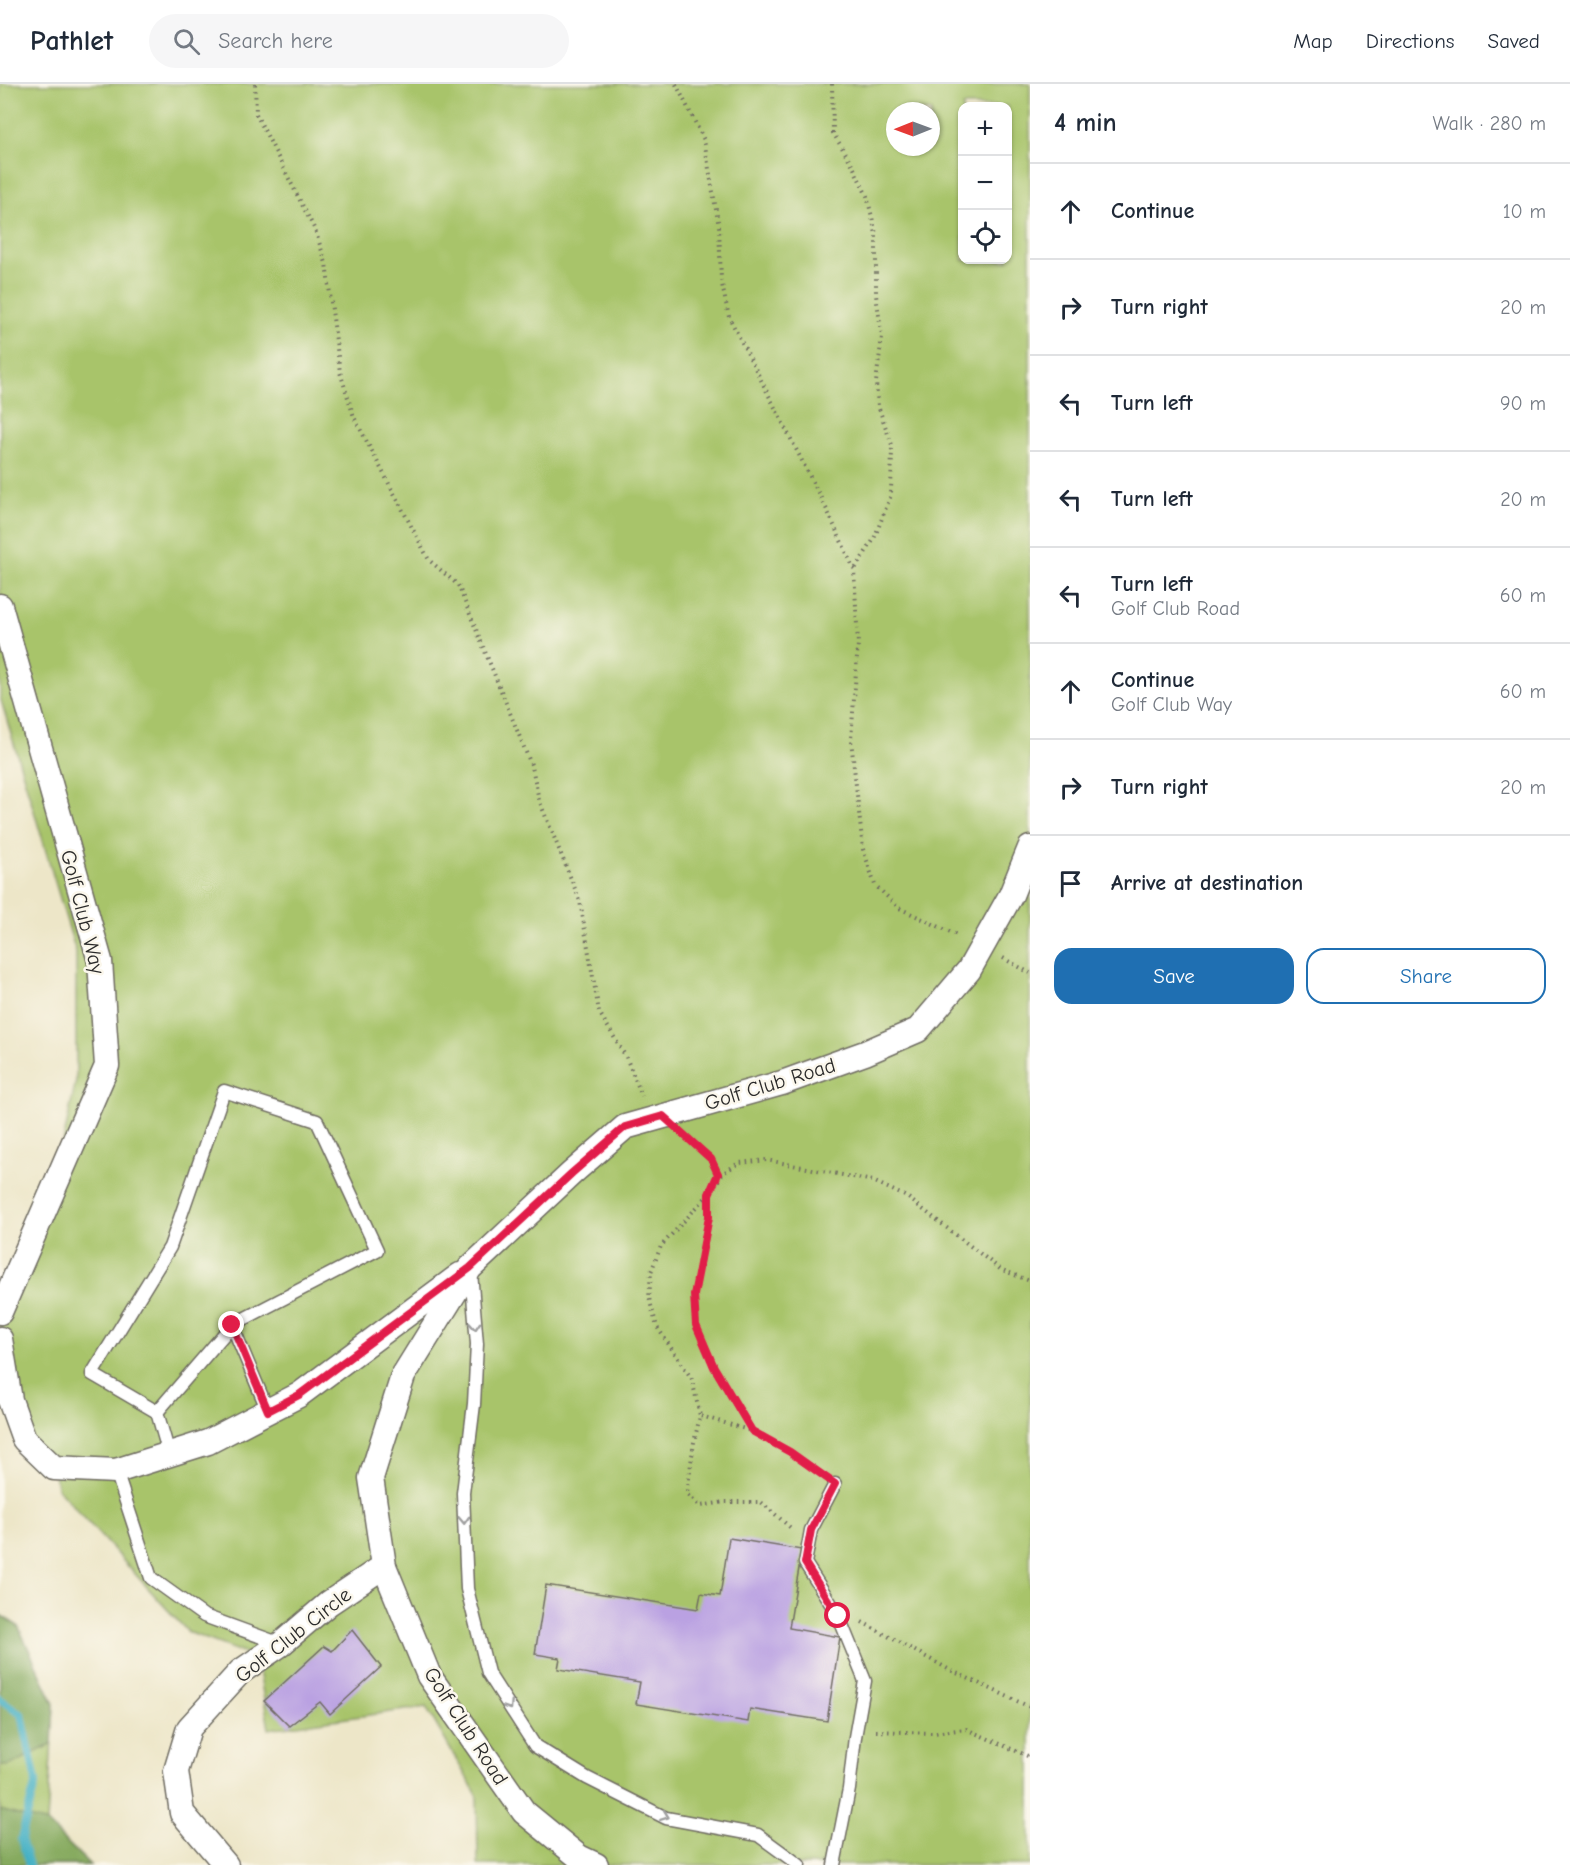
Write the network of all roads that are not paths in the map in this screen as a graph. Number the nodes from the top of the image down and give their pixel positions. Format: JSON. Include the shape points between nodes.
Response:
{"nodes":[{"id":1,"x":0,"y":606,"type":"edge"},
{"id":2,"x":1030,"y":848,"type":"edge"},
{"id":3,"x":470,"y":1268,"type":"junction"},
{"id":4,"x":0,"y":1312,"type":"edge"},
{"id":5,"x":232,"y":1325,"type":"junction"},
{"id":6,"x":0,"y":1340,"type":"edge"},
{"id":7,"x":268,"y":1411,"type":"junction"},
{"id":8,"x":157,"y":1412,"type":"junction"},
{"id":9,"x":169,"y":1454,"type":"junction"},
{"id":10,"x":116,"y":1470,"type":"junction"},
{"id":11,"x":835,"y":1484,"type":"road end"},
{"id":12,"x":384,"y":1566,"type":"junction"},
{"id":13,"x":281,"y":1644,"type":"junction"},
{"id":14,"x":226,"y":1865,"type":"edge"},
{"id":15,"x":596,"y":1865,"type":"edge"},
{"id":16,"x":799,"y":1865,"type":"edge"},
{"id":17,"x":834,"y":1865,"type":"edge"}],
"edges":[{"from":1,"to":4,"type":"street","name":"Golf Club Way","via":[[99,961],[107,1066]]},
{"from":2,"to":3,"type":"street","name":"Golf Club Road","via":[[1011,895],[969,970],[918,1030],[782,1083],[625,1127]]},
{"from":3,"to":7,"type":"street","via":[[299,1395]]},
{"from":3,"to":12,"type":"street","name":"Golf Club Road","via":[[403,1376],[371,1478]]},
{"from":3,"to":16,"type":"lane","one_way":true,"via":[[477,1344],[463,1493],[466,1570],[488,1673],[535,1746],[666,1818],[758,1835]]},
{"from":5,"to":7,"type":"lane"},
{"from":5,"to":8,"type":"lane"},
{"from":5,"to":8,"type":"lane","via":[[377,1250],[317,1121],[224,1091],[170,1247],[92,1374]]},
{"from":6,"to":10,"type":"street","via":[[10,1400],[24,1439],[54,1468]]},
{"from":7,"to":9,"type":"street","via":[[208,1442]]},
{"from":8,"to":9,"type":"lane"},
{"from":9,"to":10,"type":"street"},
{"from":10,"to":13,"type":"lane","via":[[151,1578],[204,1616]]},
{"from":11,"to":17,"type":"lane","via":[[811,1530],[805,1563],[838,1616],[865,1681]]},
{"from":12,"to":13,"type":"street","name":"Golf Club Circle","via":[[329,1603]]},
{"from":12,"to":15,"type":"street","name":"Golf Club Road","via":[[429,1676],[524,1812],[579,1857]]},
{"from":13,"to":14,"type":"street","name":"Golf Club Circle","via":[[240,1672],[189,1728],[176,1771],[182,1812]]}]}
